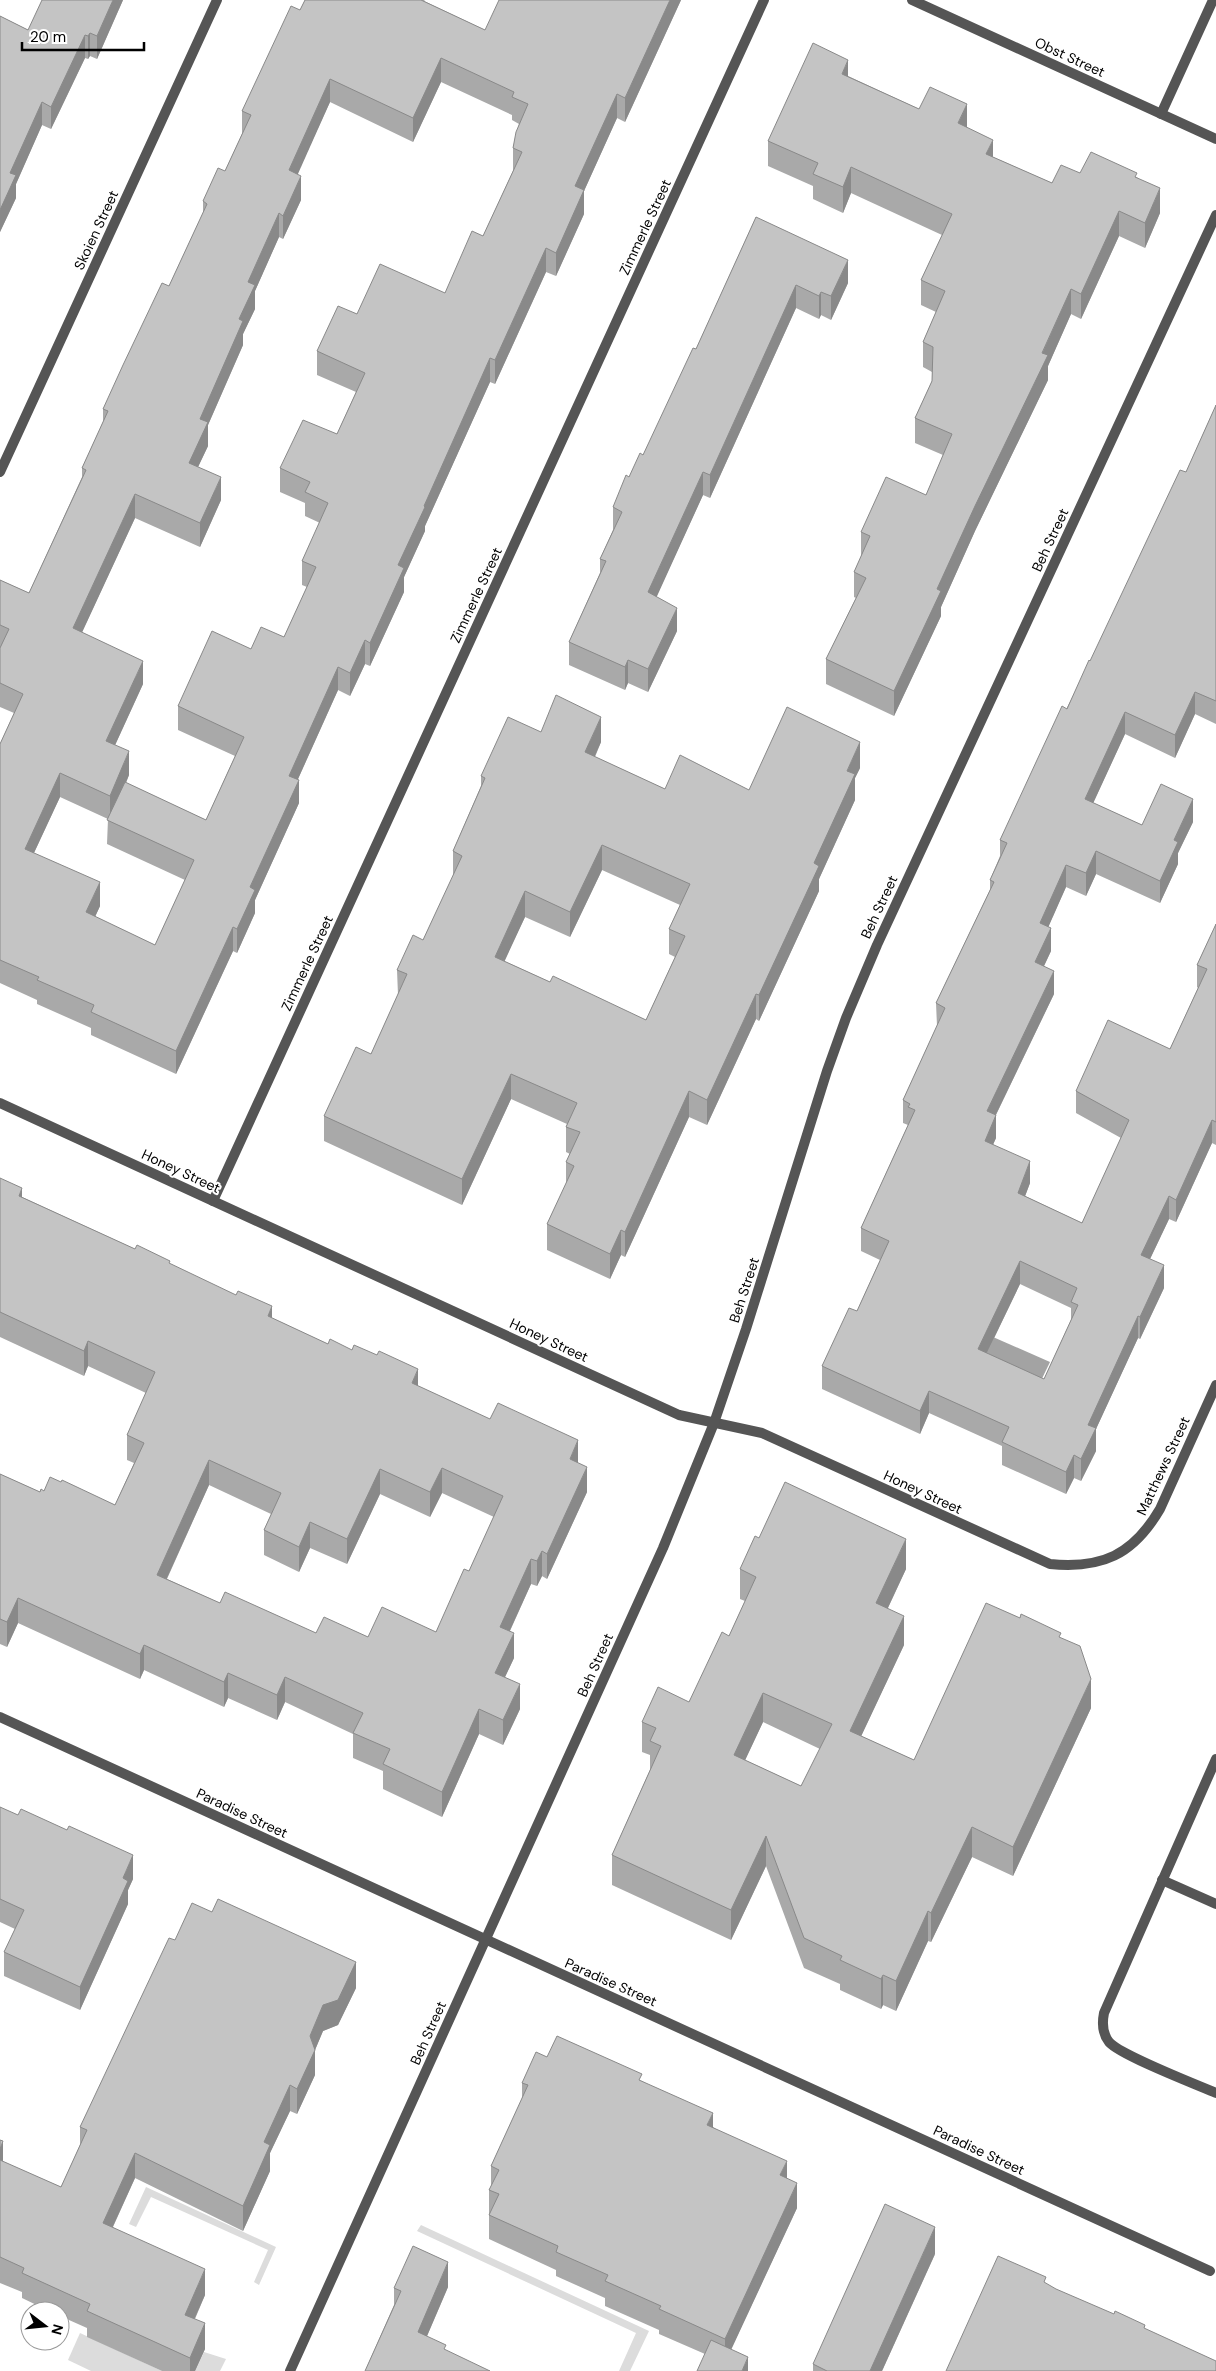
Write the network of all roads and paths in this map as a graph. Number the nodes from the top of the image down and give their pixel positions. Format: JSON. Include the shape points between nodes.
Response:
{"nodes":[{"id":1,"x":217,"y":0,"type":"edge"},
{"id":2,"x":764,"y":0,"type":"edge"},
{"id":3,"x":912,"y":0,"type":"edge"},
{"id":4,"x":1213,"y":0,"type":"edge"},
{"id":5,"x":1160,"y":114,"type":"junction"},
{"id":6,"x":1216,"y":139,"type":"edge"},
{"id":7,"x":1216,"y":215,"type":"edge"},
{"id":8,"x":0,"y":472,"type":"edge"},
{"id":9,"x":0,"y":1103,"type":"edge"},
{"id":10,"x":213,"y":1201,"type":"junction"},
{"id":11,"x":1216,"y":1385,"type":"edge"},
{"id":12,"x":714,"y":1423,"type":"junction"},
{"id":13,"x":1098,"y":1563,"type":"joint"},
{"id":14,"x":0,"y":1717,"type":"edge"},
{"id":15,"x":1216,"y":1759,"type":"edge"},
{"id":16,"x":1162,"y":1880,"type":"junction"},
{"id":17,"x":1216,"y":1904,"type":"edge"},
{"id":18,"x":485,"y":1940,"type":"junction"},
{"id":19,"x":1216,"y":2093,"type":"edge"},
{"id":20,"x":1210,"y":2271,"type":"dead end"},
{"id":21,"x":290,"y":2371,"type":"edge"}],
"edges":[{"from":1,"to":8,"type":"street","name":"Skoien Street"},
{"from":2,"to":10,"type":"street","name":"Zimmerle Street"},
{"from":3,"to":5,"type":"street","name":"Obst Street"},
{"from":4,"to":5,"type":"street"},
{"from":5,"to":6,"type":"street","name":"Obst Street"},
{"from":7,"to":12,"type":"street","name":"Beh Street","via":[[881,936],[846,1018]]},
{"from":9,"to":10,"type":"street","name":"Honey Street"},
{"from":10,"to":12,"type":"street","name":"Honey Street","via":[[679,1415]]},
{"from":11,"to":13,"type":"street","name":"Matthews Street","via":[[1150,1526],[1120,1554]]},
{"from":12,"to":13,"type":"street","name":"Honey Street","via":[[762,1433],[1050,1564]]},
{"from":12,"to":18,"type":"street","name":"Beh Street","via":[[663,1548]]},
{"from":14,"to":18,"type":"street","name":"Paradise Street"},
{"from":15,"to":16,"type":"street"},
{"from":16,"to":17,"type":"street"},
{"from":16,"to":19,"type":"street","via":[[1104,2013],[1104,2033],[1116,2049]]},
{"from":18,"to":20,"type":"street","name":"Paradise Street"},
{"from":18,"to":21,"type":"street","name":"Beh Street"}]}
